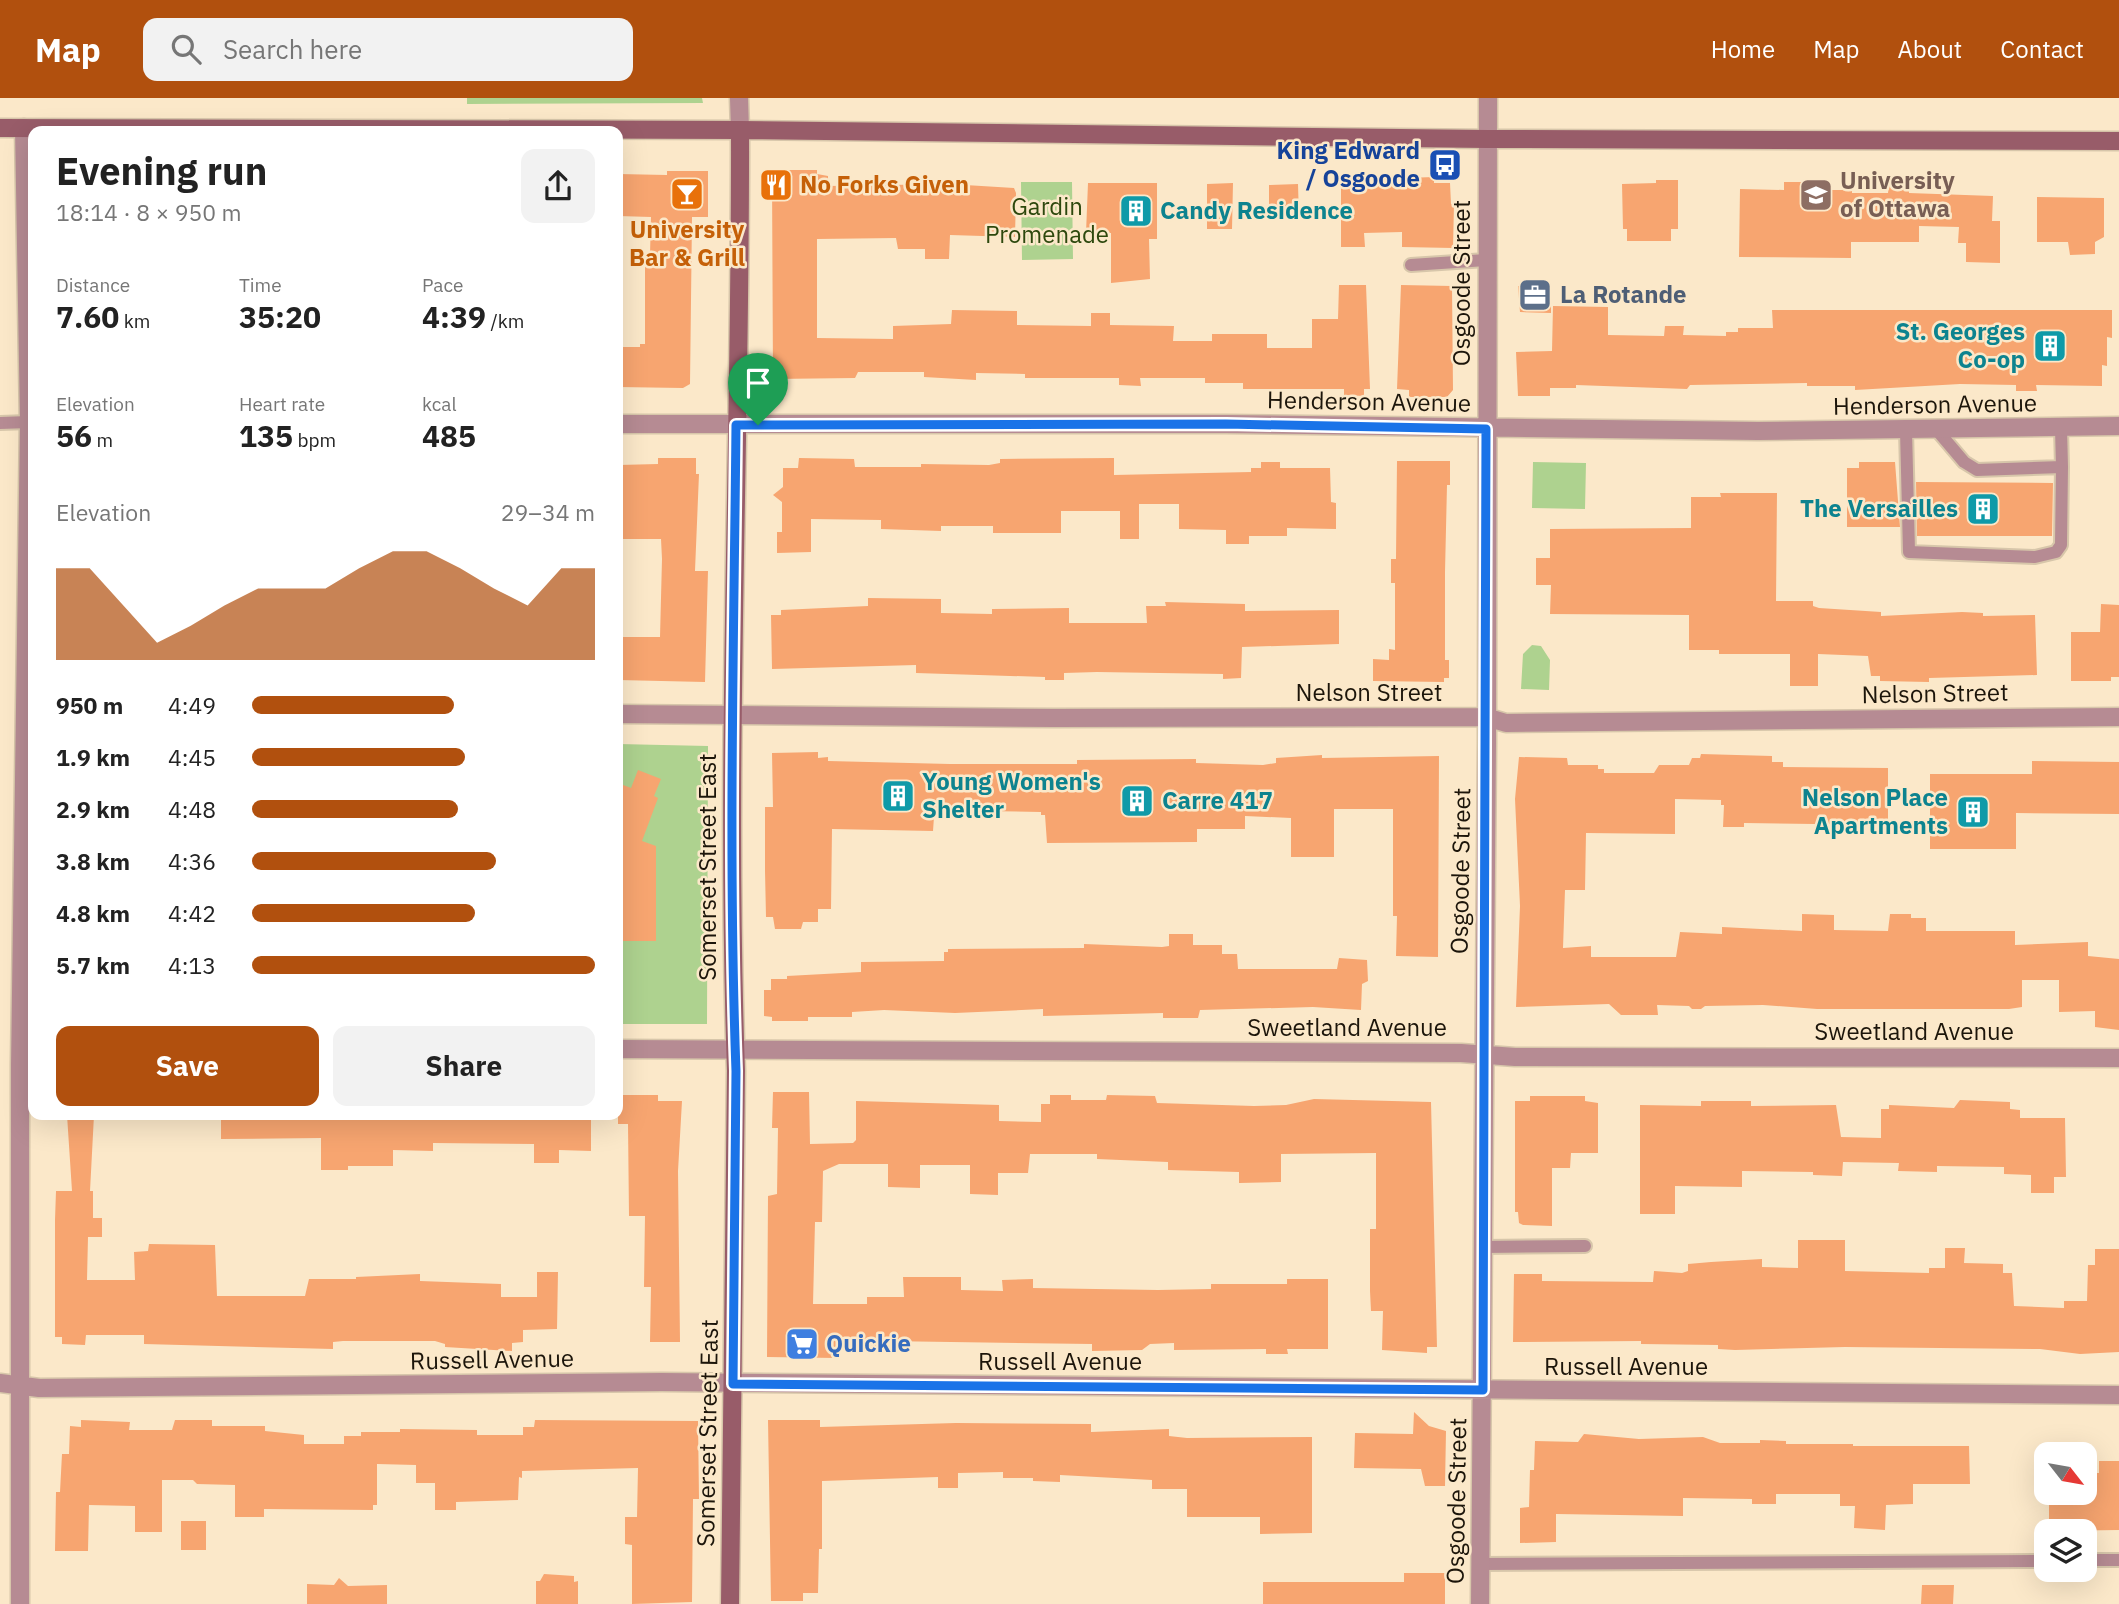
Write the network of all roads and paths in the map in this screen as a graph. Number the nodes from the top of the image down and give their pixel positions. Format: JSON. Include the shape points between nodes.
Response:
{"nodes":[{"id":1,"x":739,"y":98,"type":"edge"},
{"id":2,"x":1488,"y":98,"type":"edge"},
{"id":3,"x":0,"y":128,"type":"edge"},
{"id":4,"x":24,"y":128,"type":"junction"},
{"id":5,"x":28,"y":128,"type":"edge"},
{"id":6,"x":623,"y":130,"type":"edge"},
{"id":7,"x":740,"y":130,"type":"junction"},
{"id":8,"x":1487,"y":139,"type":"junction"},
{"id":9,"x":2119,"y":141,"type":"edge"},
{"id":10,"x":1486,"y":260,"type":"junction"},
{"id":11,"x":1411,"y":265,"type":"dead end"},
{"id":12,"x":28,"y":296,"type":"edge"},
{"id":13,"x":28,"y":422,"type":"edge"},
{"id":14,"x":0,"y":423,"type":"edge"},
{"id":15,"x":623,"y":424,"type":"edge"},
{"id":16,"x":736,"y":425,"type":"junction"},
{"id":17,"x":2119,"y":426,"type":"edge"},
{"id":18,"x":2061,"y":428,"type":"junction"},
{"id":19,"x":1486,"y":429,"type":"junction"},
{"id":20,"x":1936,"y":429,"type":"junction"},
{"id":21,"x":1906,"y":430,"type":"junction"},
{"id":22,"x":2062,"y":467,"type":"junction"},
{"id":23,"x":623,"y":714,"type":"edge"},
{"id":24,"x":733,"y":715,"type":"junction"},
{"id":25,"x":1486,"y":717,"type":"junction"},
{"id":26,"x":2119,"y":717,"type":"edge"},
{"id":27,"x":28,"y":880,"type":"edge"},
{"id":28,"x":27,"y":1047,"type":"edge"},
{"id":29,"x":623,"y":1049,"type":"edge"},
{"id":30,"x":735,"y":1051,"type":"junction"},
{"id":31,"x":1484,"y":1055,"type":"junction"},
{"id":32,"x":2119,"y":1058,"type":"edge"},
{"id":33,"x":1585,"y":1246,"type":"dead end"},
{"id":34,"x":1483,"y":1247,"type":"junction"},
{"id":35,"x":0,"y":1383,"type":"edge"},
{"id":36,"x":733,"y":1384,"type":"junction"},
{"id":37,"x":19,"y":1386,"type":"junction"},
{"id":38,"x":1483,"y":1390,"type":"junction"},
{"id":39,"x":2119,"y":1395,"type":"edge"},
{"id":40,"x":2097,"y":1560,"type":"edge"},
{"id":41,"x":2119,"y":1560,"type":"edge"},
{"id":42,"x":2034,"y":1561,"type":"edge"},
{"id":43,"x":1481,"y":1564,"type":"junction"},
{"id":44,"x":20,"y":1604,"type":"edge"},
{"id":45,"x":730,"y":1604,"type":"edge"},
{"id":46,"x":1480,"y":1604,"type":"edge"}],
"edges":[{"from":1,"to":7,"type":"street"},
{"from":2,"to":8,"type":"street","name":"Osgoode Street"},
{"from":3,"to":4,"type":"main road"},
{"from":4,"to":5,"type":"main road"},
{"from":4,"to":12,"type":"street"},
{"from":6,"to":7,"type":"main road"},
{"from":7,"to":8,"type":"main road"},
{"from":7,"to":16,"type":"main road","name":"Somerset Street East"},
{"from":8,"to":9,"type":"main road"},
{"from":8,"to":10,"type":"street","name":"Osgoode Street"},
{"from":10,"to":11,"type":"lane"},
{"from":10,"to":19,"type":"street","name":"Osgoode Street"},
{"from":13,"to":14,"type":"lane"},
{"from":15,"to":16,"type":"street","name":"Henderson Avenue"},
{"from":16,"to":19,"type":"street","name":"Henderson Avenue","via":[[1226,424]]},
{"from":16,"to":24,"type":"main road","name":"Somerset Street East"},
{"from":17,"to":18,"type":"street","name":"Henderson Avenue"},
{"from":18,"to":20,"type":"street","name":"Henderson Avenue"},
{"from":18,"to":22,"type":"lane"},
{"from":19,"to":21,"type":"street","name":"Henderson Avenue"},
{"from":19,"to":25,"type":"street","name":"Osgoode Street"},
{"from":20,"to":21,"type":"street","name":"Henderson Avenue"},
{"from":20,"to":22,"type":"lane","via":[[1964,462],[1977,470]]},
{"from":21,"to":22,"type":"lane","via":[[1909,552],[2035,557],[2056,552],[2061,545]]},
{"from":23,"to":24,"type":"street","name":"Nelson Street"},
{"from":24,"to":25,"type":"street","name":"Nelson Street"},
{"from":24,"to":30,"type":"main road","name":"Somerset Street East"},
{"from":25,"to":26,"type":"street","name":"Nelson Street","via":[[1506,723]]},
{"from":25,"to":31,"type":"street","name":"Osgoode Street"},
{"from":27,"to":28,"type":"street"},
{"from":28,"to":37,"type":"street"},
{"from":29,"to":30,"type":"street","name":"Sweetland Avenue"},
{"from":30,"to":31,"type":"street","name":"Sweetland Avenue"},
{"from":30,"to":36,"type":"main road","name":"Somerset Street East"},
{"from":31,"to":32,"type":"street","name":"Sweetland Avenue"},
{"from":31,"to":34,"type":"street","name":"Osgoode Street"},
{"from":33,"to":34,"type":"lane"},
{"from":34,"to":38,"type":"street","name":"Osgoode Street"},
{"from":35,"to":37,"type":"street","name":"Russell Avenue"},
{"from":36,"to":37,"type":"street","name":"Russell Avenue"},
{"from":36,"to":38,"type":"street","name":"Russell Avenue"},
{"from":36,"to":45,"type":"main road","name":"Somerset Street East"},
{"from":37,"to":44,"type":"street"},
{"from":38,"to":39,"type":"street","name":"Russell Avenue"},
{"from":38,"to":43,"type":"street","name":"Osgoode Street"},
{"from":40,"to":41,"type":"lane"},
{"from":42,"to":43,"type":"lane"},
{"from":43,"to":46,"type":"street","name":"Osgoode Street"}]}
